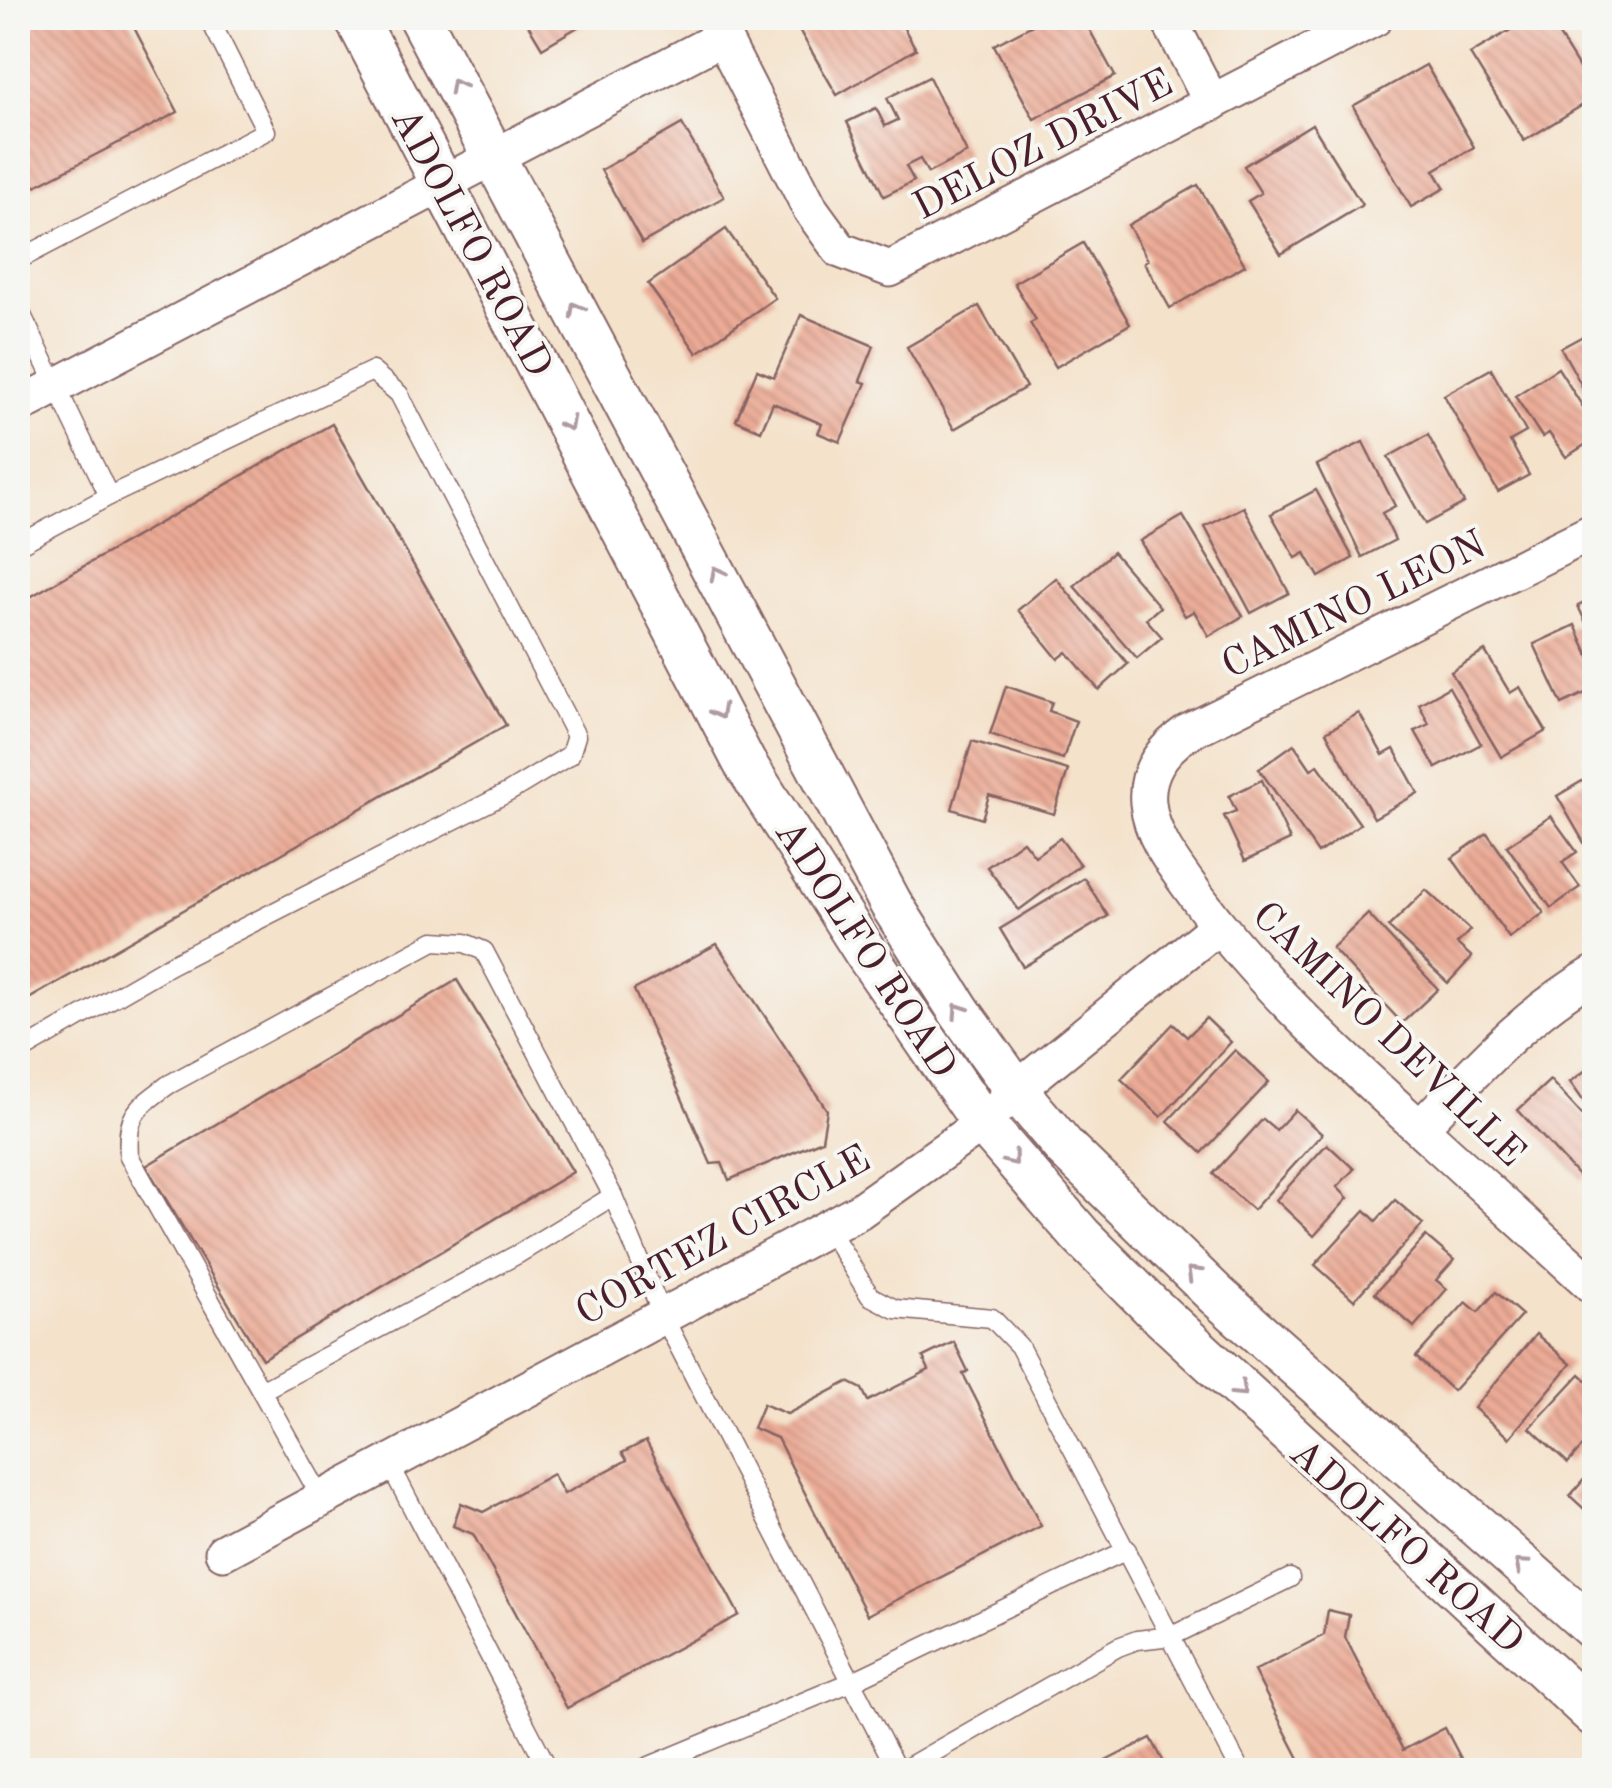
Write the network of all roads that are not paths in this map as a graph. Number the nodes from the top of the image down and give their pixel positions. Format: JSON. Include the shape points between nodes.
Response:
{"nodes":[{"id":1,"x":209,"y":18,"type":"edge"},
{"id":2,"x":356,"y":18,"type":"edge"},
{"id":3,"x":420,"y":18,"type":"edge"},
{"id":4,"x":1168,"y":18,"type":"edge"},
{"id":5,"x":1375,"y":18,"type":"edge"},
{"id":6,"x":718,"y":27,"type":"edge"},
{"id":7,"x":1212,"y":102,"type":"junction"},
{"id":8,"x":492,"y":156,"type":"junction"},
{"id":9,"x":442,"y":182,"type":"junction"},
{"id":10,"x":18,"y":260,"type":"edge"},
{"id":11,"x":18,"y":307,"type":"edge"},
{"id":12,"x":56,"y":386,"type":"junction"},
{"id":13,"x":18,"y":406,"type":"edge"},
{"id":14,"x":110,"y":496,"type":"junction"},
{"id":15,"x":1594,"y":531,"type":"edge"},
{"id":16,"x":18,"y":545,"type":"edge"},
{"id":17,"x":1156,"y":762,"type":"joint"},
{"id":18,"x":1218,"y":926,"type":"junction"},
{"id":19,"x":1594,"y":974,"type":"edge"},
{"id":20,"x":18,"y":1053,"type":"edge"},
{"id":21,"x":1016,"y":1090,"type":"junction"},
{"id":22,"x":983,"y":1123,"type":"junction"},
{"id":23,"x":1420,"y":1128,"type":"junction"},
{"id":24,"x":614,"y":1196,"type":"junction"},
{"id":25,"x":828,"y":1228,"type":"junction"},
{"id":26,"x":1594,"y":1287,"type":"edge"},
{"id":27,"x":664,"y":1316,"type":"junction"},
{"id":28,"x":262,"y":1390,"type":"junction"},
{"id":29,"x":389,"y":1463,"type":"junction"},
{"id":30,"x":322,"y":1499,"type":"junction"},
{"id":31,"x":1127,"y":1550,"type":"junction"},
{"id":32,"x":223,"y":1552,"type":"dead end"},
{"id":33,"x":1290,"y":1578,"type":"dead end"},
{"id":34,"x":1594,"y":1629,"type":"edge"},
{"id":35,"x":1172,"y":1636,"type":"junction"},
{"id":36,"x":851,"y":1682,"type":"junction"},
{"id":37,"x":1594,"y":1715,"type":"edge"},
{"id":38,"x":549,"y":1770,"type":"edge"},
{"id":39,"x":640,"y":1770,"type":"edge"},
{"id":40,"x":900,"y":1770,"type":"edge"},
{"id":41,"x":1240,"y":1770,"type":"edge"}],
"edges":[{"from":1,"to":10,"type":"lane","via":[[266,130]]},
{"from":2,"to":9,"type":"street","name":"ADOLFO ROAD"},
{"from":8,"to":3,"type":"street","name":"ADOLFO ROAD","one_way":true},
{"from":4,"to":7,"type":"street"},
{"from":5,"to":7,"type":"street","name":"DELOZ DRIVE"},
{"from":6,"to":7,"type":"street","name":"DELOZ DRIVE","via":[[812,210],[840,250],[890,268]]},
{"from":6,"to":8,"type":"street"},
{"from":8,"to":9,"type":"street"},
{"from":21,"to":8,"type":"street","name":"ADOLFO ROAD","one_way":true,"via":[[891,904]]},
{"from":9,"to":12,"type":"street"},
{"from":9,"to":22,"type":"street","name":"ADOLFO ROAD","one_way":true,"via":[[744,762]]},
{"from":11,"to":12,"type":"lane"},
{"from":12,"to":13,"type":"street"},
{"from":12,"to":14,"type":"lane"},
{"from":14,"to":16,"type":"lane"},
{"from":14,"to":20,"type":"lane","via":[[372,370],[399,394],[576,736],[570,755],[508,792],[170,965]]},
{"from":15,"to":17,"type":"street","name":"CAMINO LEON","via":[[1186,733]]},
{"from":17,"to":18,"type":"street","name":"CAMINO DEVILLE","via":[[1148,805],[1158,839]]},
{"from":18,"to":21,"type":"street","name":"CORTEZ CIRCLE"},
{"from":18,"to":23,"type":"street","name":"CAMINO DEVILLE","via":[[1278,995]]},
{"from":19,"to":23,"type":"street","via":[[1552,998]]},
{"from":21,"to":22,"type":"street","name":"CORTEZ CIRCLE"},
{"from":34,"to":21,"type":"street","name":"ADOLFO ROAD","one_way":true,"via":[[1216,1296],[1065,1148]]},
{"from":22,"to":25,"type":"street","name":"CORTEZ CIRCLE"},
{"from":22,"to":37,"type":"street","name":"ADOLFO ROAD","one_way":true,"via":[[1151,1306]]},
{"from":23,"to":26,"type":"street","name":"CAMINO DEVILLE"},
{"from":24,"to":27,"type":"lane"},
{"from":24,"to":28,"type":"lane"},
{"from":24,"to":28,"type":"lane","via":[[484,951],[465,943],[434,940],[168,1084],[140,1105],[127,1129],[129,1156]]},
{"from":25,"to":27,"type":"street","name":"CORTEZ CIRCLE"},
{"from":25,"to":31,"type":"lane","via":[[870,1296],[894,1309],[992,1318],[1020,1346]]},
{"from":27,"to":29,"type":"street","name":"CORTEZ CIRCLE"},
{"from":27,"to":36,"type":"lane"},
{"from":28,"to":30,"type":"lane"},
{"from":29,"to":30,"type":"street","name":"CORTEZ CIRCLE"},
{"from":29,"to":38,"type":"lane"},
{"from":30,"to":32,"type":"street","name":"CORTEZ CIRCLE"},
{"from":31,"to":35,"type":"lane"},
{"from":31,"to":36,"type":"lane"},
{"from":33,"to":35,"type":"lane"},
{"from":35,"to":40,"type":"lane","via":[[1118,1647]]},
{"from":35,"to":41,"type":"lane"},
{"from":36,"to":39,"type":"lane"},
{"from":36,"to":40,"type":"lane"}]}
